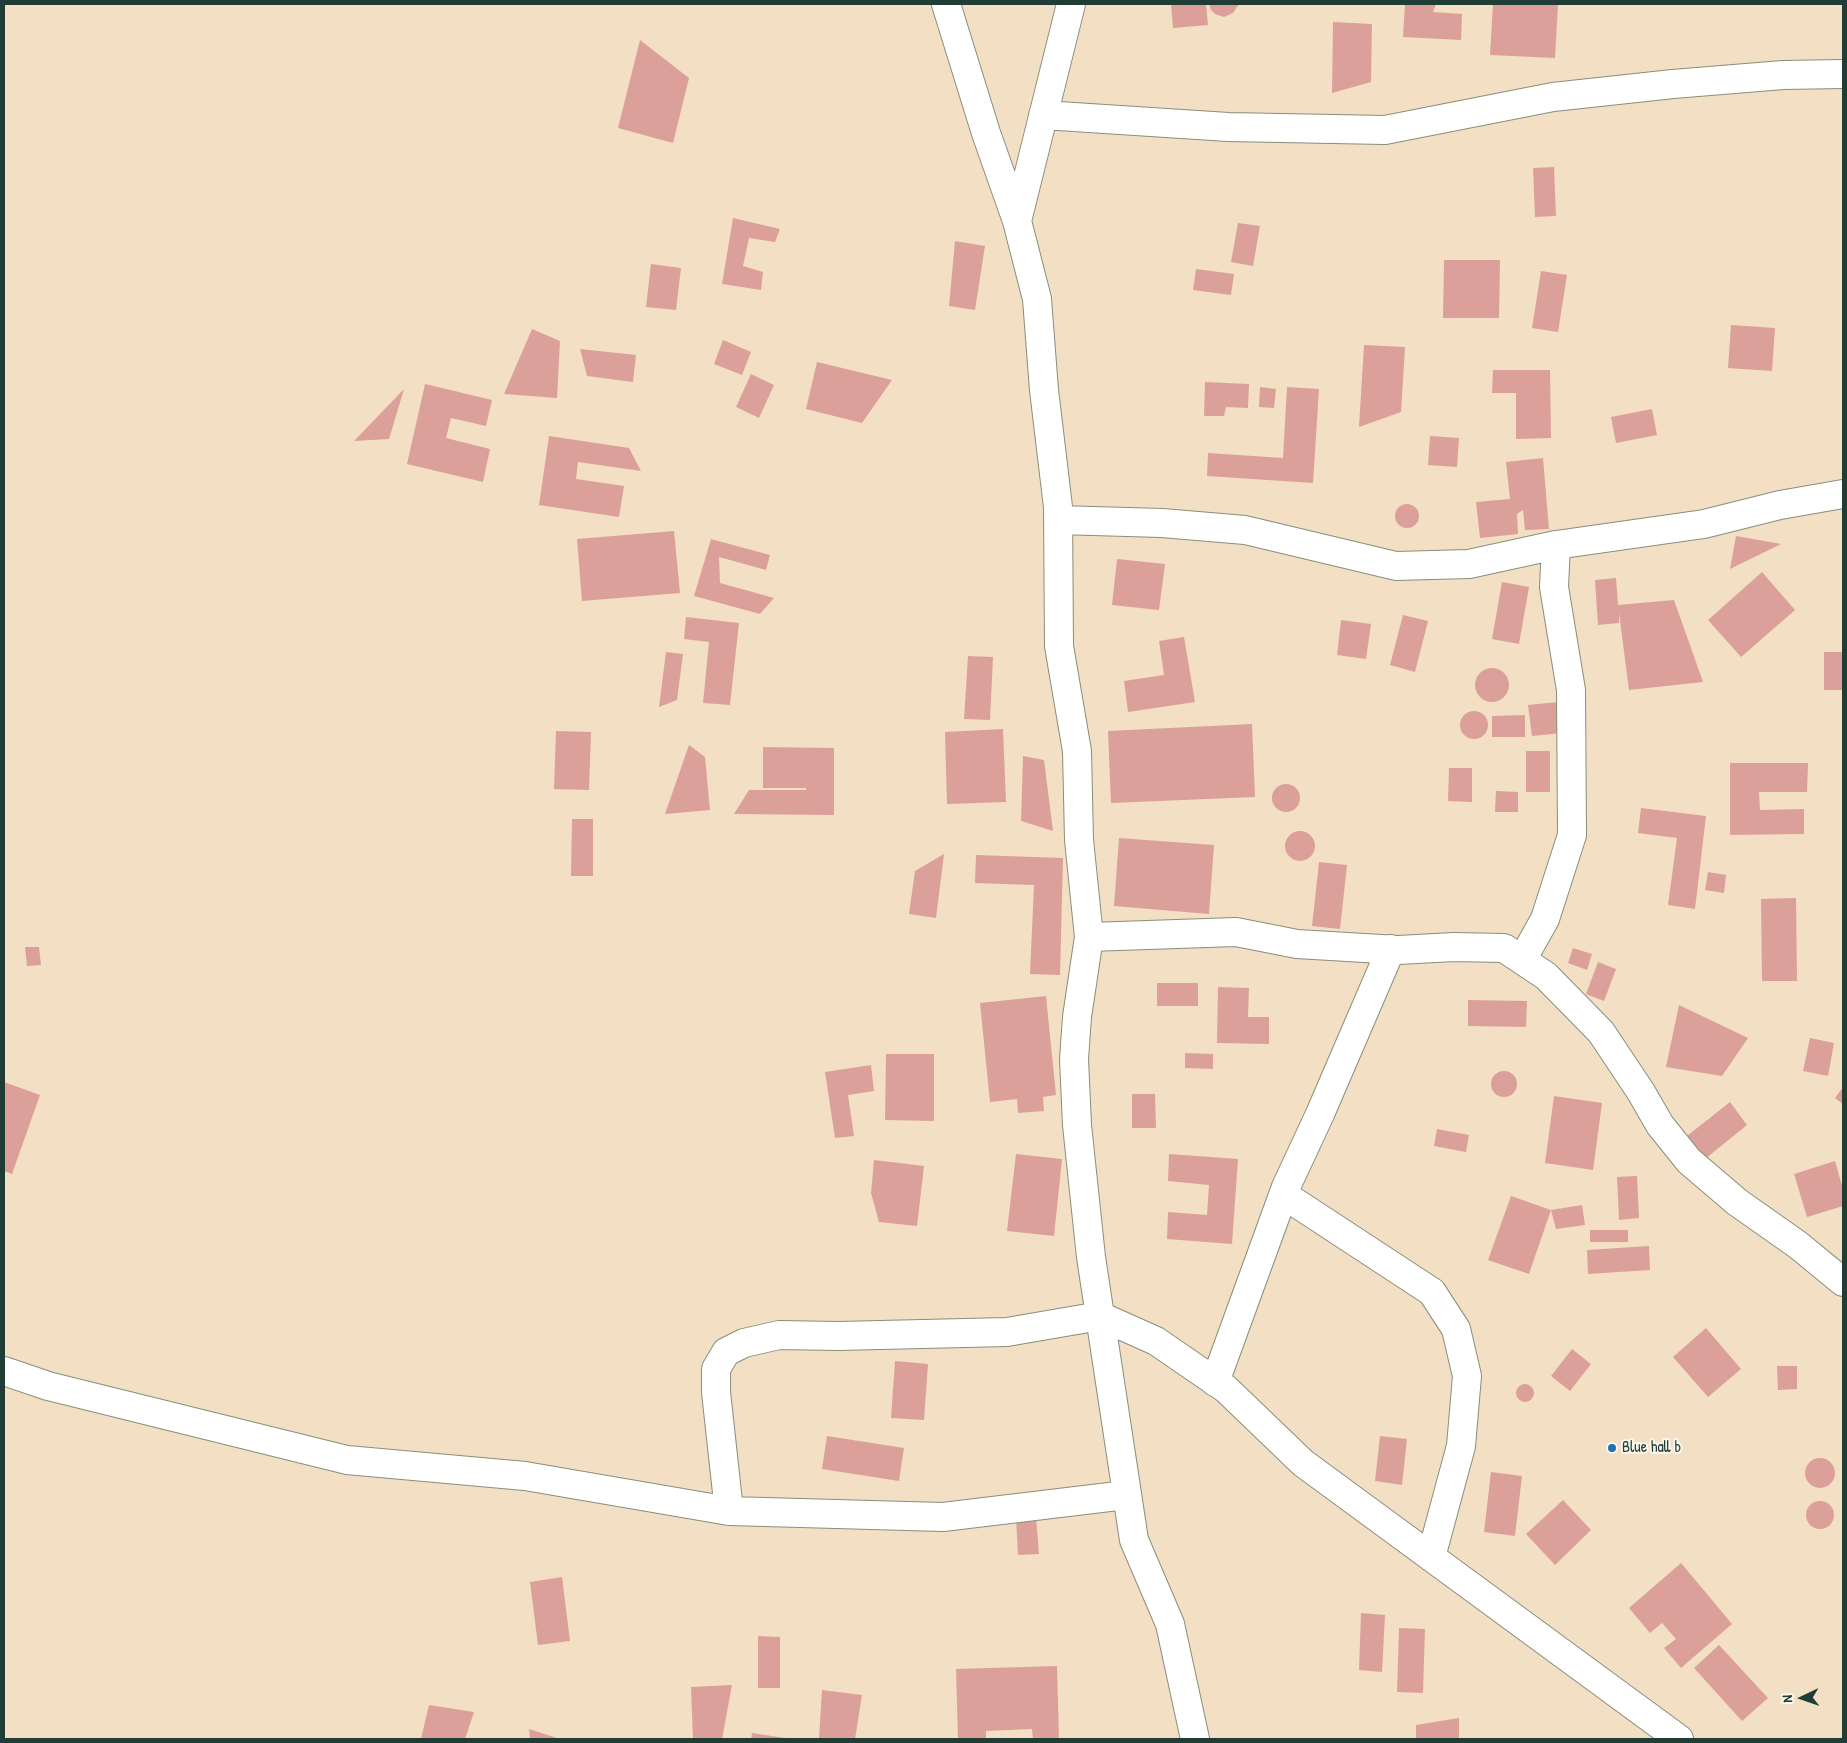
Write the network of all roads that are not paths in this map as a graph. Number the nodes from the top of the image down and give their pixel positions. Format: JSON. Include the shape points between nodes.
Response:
{"nodes":[{"id":1,"x":946,"y":4,"type":"edge"},
{"id":2,"x":1071,"y":4,"type":"edge"},
{"id":3,"x":1843,"y":74,"type":"edge"},
{"id":4,"x":1043,"y":116,"type":"junction"},
{"id":5,"x":1017,"y":221,"type":"junction"},
{"id":6,"x":1843,"y":494,"type":"edge"},
{"id":7,"x":1058,"y":520,"type":"junction"},
{"id":8,"x":1556,"y":546,"type":"junction"},
{"id":9,"x":1089,"y":937,"type":"junction"},
{"id":10,"x":1391,"y":949,"type":"junction"},
{"id":11,"x":1522,"y":960,"type":"junction"},
{"id":12,"x":1284,"y":1194,"type":"junction"},
{"id":13,"x":1843,"y":1282,"type":"edge"},
{"id":14,"x":1100,"y":1316,"type":"junction"},
{"id":15,"x":4,"y":1371,"type":"edge"},
{"id":16,"x":1216,"y":1382,"type":"junction"},
{"id":17,"x":1126,"y":1495,"type":"junction"},
{"id":18,"x":729,"y":1511,"type":"junction"},
{"id":19,"x":1431,"y":1557,"type":"junction"},
{"id":20,"x":1196,"y":1739,"type":"edge"},
{"id":21,"x":1679,"y":1739,"type":"edge"}],
"edges":[{"from":1,"to":5,"type":"street"},
{"from":2,"to":4,"type":"street"},
{"from":3,"to":4,"type":"street","via":[[1782,75],[1553,97],[1385,130],[1228,127]]},
{"from":4,"to":5,"type":"street"},
{"from":5,"to":7,"type":"street","via":[[1037,299]]},
{"from":6,"to":8,"type":"street","via":[[1780,505],[1704,524]]},
{"from":7,"to":8,"type":"street","via":[[1162,523],[1245,530],[1396,566],[1469,564]]},
{"from":7,"to":9,"type":"street","via":[[1059,646],[1078,751],[1079,840]]},
{"from":8,"to":11,"type":"street","via":[[1554,587],[1571,690],[1572,835],[1545,919]]},
{"from":9,"to":10,"type":"street","via":[[1236,932],[1297,944]]},
{"from":9,"to":14,"type":"street","via":[[1074,1059],[1078,1134]]},
{"from":10,"to":11,"type":"street","via":[[1504,948]]},
{"from":10,"to":12,"type":"street"},
{"from":11,"to":13,"type":"street","via":[[1546,976],[1601,1032],[1660,1125],[1688,1161]]},
{"from":12,"to":16,"type":"street"},
{"from":12,"to":19,"type":"street","via":[[1432,1292],[1456,1329],[1467,1376],[1461,1446]]},
{"from":14,"to":16,"type":"street","via":[[1156,1341]]},
{"from":14,"to":17,"type":"street"},
{"from":14,"to":18,"type":"street","via":[[1007,1332],[779,1335],[744,1343],[726,1352],[716,1369],[716,1392]]},
{"from":15,"to":18,"type":"street","via":[[48,1386],[346,1460],[525,1476]]},
{"from":16,"to":19,"type":"street","via":[[1302,1463]]},
{"from":17,"to":18,"type":"street","via":[[943,1517]]},
{"from":17,"to":20,"type":"street","via":[[1134,1540],[1170,1624]]},
{"from":19,"to":21,"type":"street"}]}
